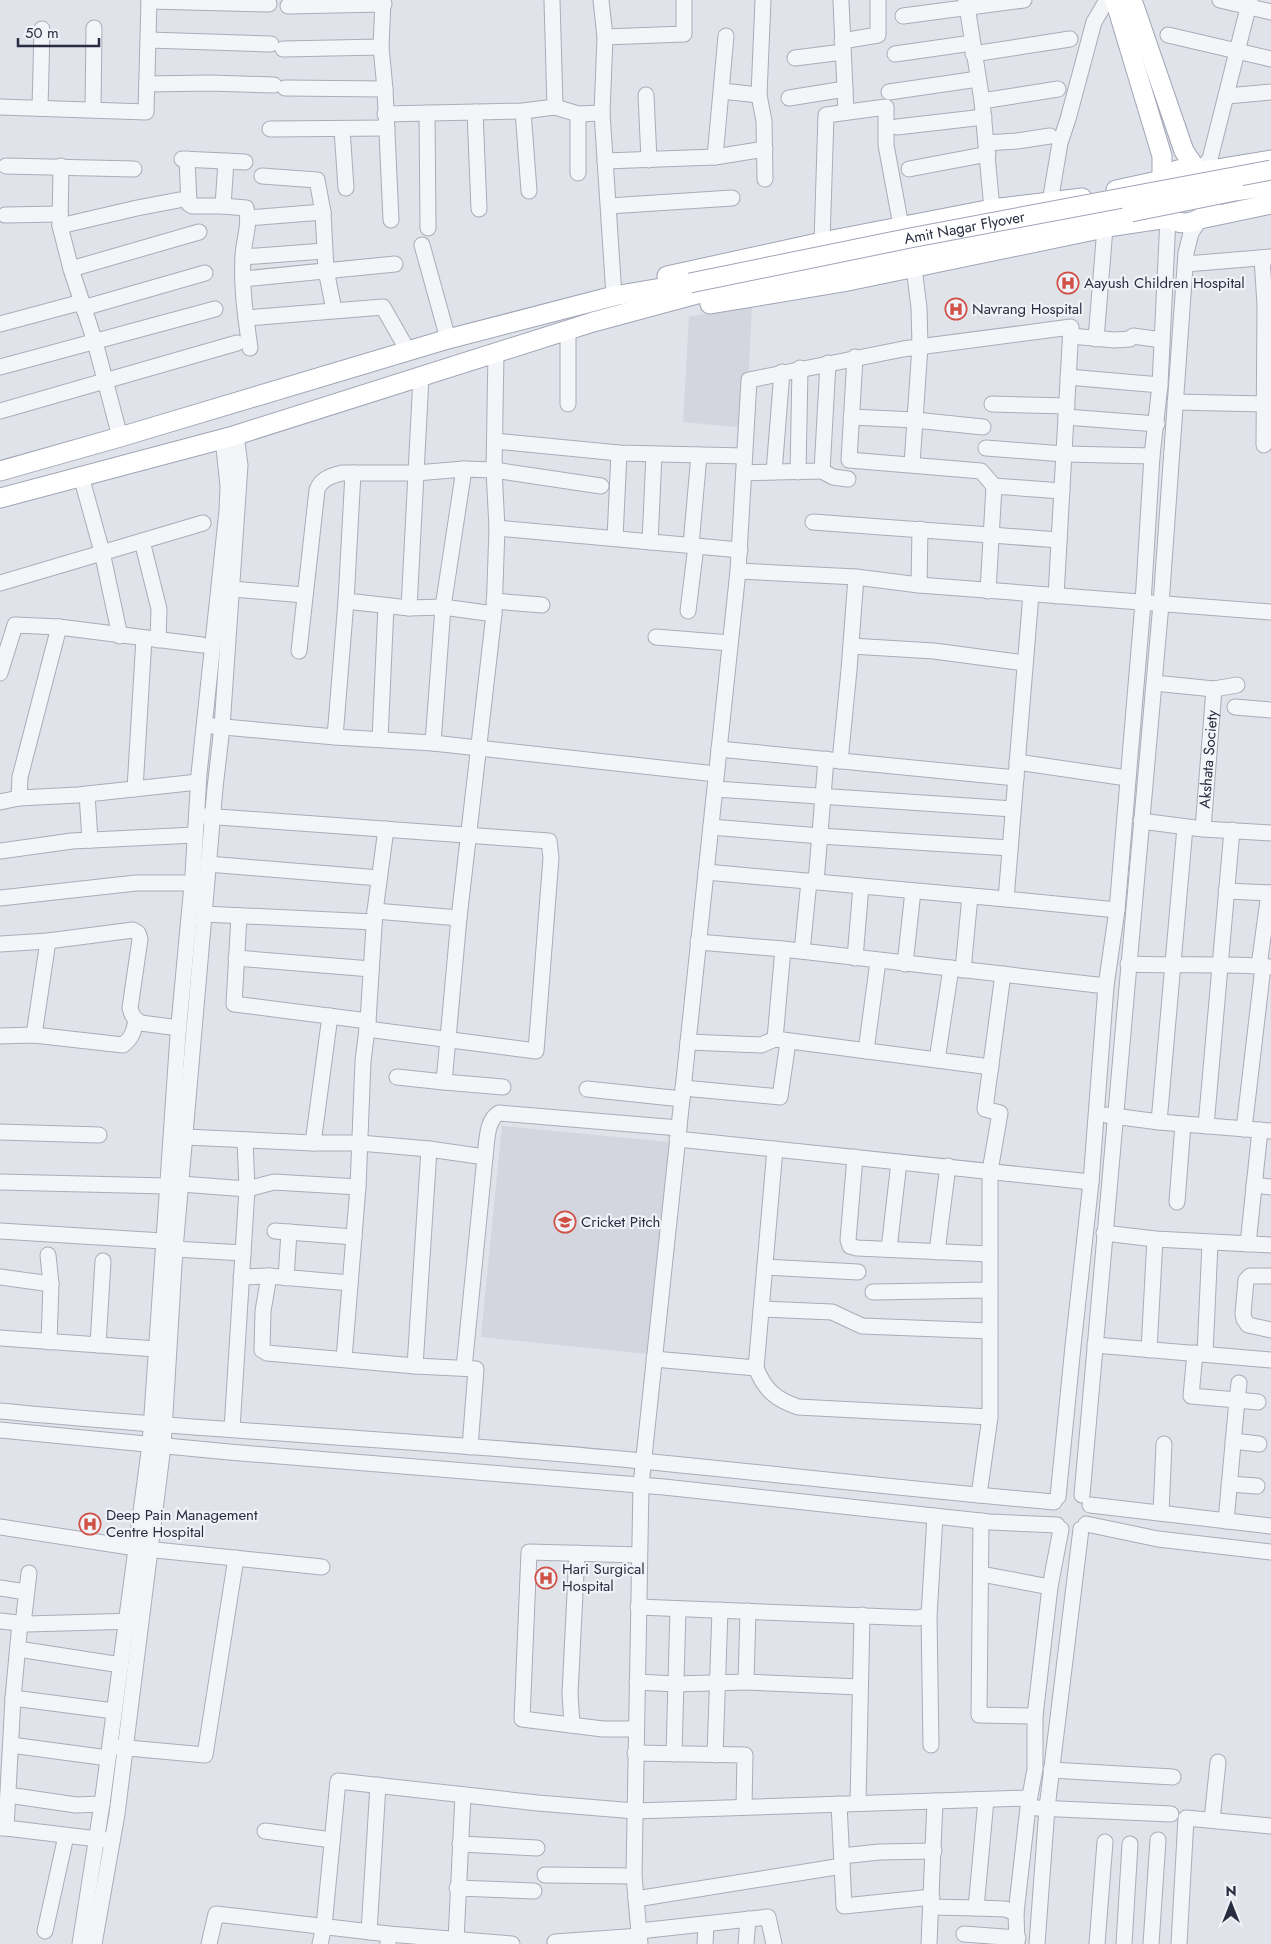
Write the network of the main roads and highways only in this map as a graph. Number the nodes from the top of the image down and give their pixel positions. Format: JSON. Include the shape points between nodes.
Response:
{"nodes":[{"id":1,"x":1115,"y":0,"type":"edge"},
{"id":2,"x":1132,"y":0,"type":"edge"},
{"id":3,"x":1271,"y":160,"type":"edge"},
{"id":4,"x":1271,"y":170,"type":"edge"},
{"id":5,"x":1198,"y":172,"type":"junction"},
{"id":6,"x":1162,"y":180,"type":"junction"},
{"id":7,"x":1271,"y":186,"type":"edge"},
{"id":8,"x":1271,"y":204,"type":"edge"},
{"id":9,"x":1168,"y":218,"type":"junction"},
{"id":10,"x":1200,"y":219,"type":"junction"},
{"id":11,"x":692,"y":289,"type":"junction"},
{"id":12,"x":660,"y":297,"type":"junction"},
{"id":13,"x":0,"y":471,"type":"edge"},
{"id":14,"x":0,"y":498,"type":"edge"}],
"edges":[{"from":1,"to":6,"type":"main road","via":[[1162,156]]},
{"from":2,"to":5,"type":"main road","via":[[1184,151]]},
{"from":3,"to":5,"type":"main road"},
{"from":4,"to":11,"type":"main road","name":"Amit Nagar Flyover","bridge":true,"via":[[929,235]]},
{"from":5,"to":6,"type":"main road","via":[[1182,168],[1167,174]]},
{"from":5,"to":10,"type":"main road","via":[[1209,183],[1212,199]]},
{"from":6,"to":9,"type":"main road","via":[[1158,188],[1158,204]]},
{"from":6,"to":12,"type":"main road","via":[[1085,197],[992,209],[901,226],[668,275]]},
{"from":7,"to":11,"type":"main road","name":"Amit Nagar Flyover","bridge":true},
{"from":8,"to":10,"type":"main road"},
{"from":9,"to":10,"type":"main road","via":[[1184,224]]},
{"from":9,"to":12,"type":"main road","via":[[843,282],[683,309]]},
{"from":11,"to":12,"type":"main road","name":"Amit Nagar Flyover"},
{"from":12,"to":13,"type":"main road","via":[[614,296],[448,339]]},
{"from":12,"to":14,"type":"main road","via":[[568,330],[229,437]]}]}
